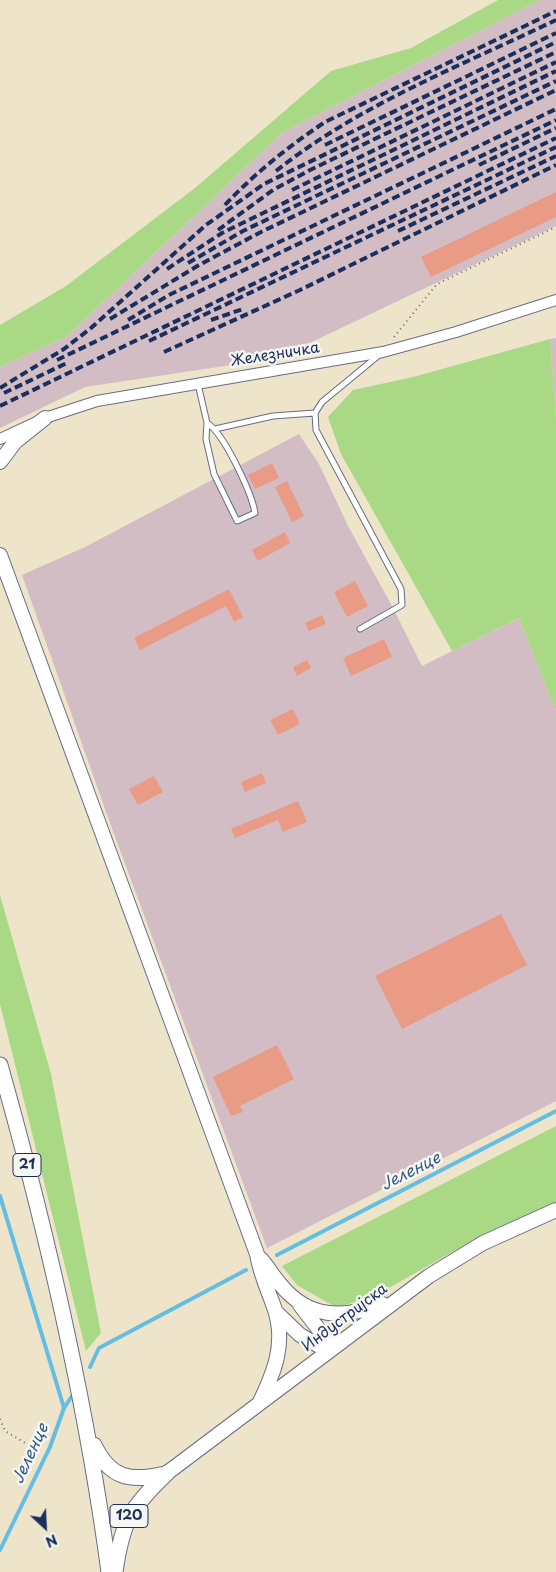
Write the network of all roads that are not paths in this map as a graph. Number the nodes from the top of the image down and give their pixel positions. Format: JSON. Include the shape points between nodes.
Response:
{"nodes":[{"id":1,"x":556,"y":300,"type":"edge"},
{"id":2,"x":383,"y":352,"type":"junction"},
{"id":3,"x":198,"y":383,"type":"junction"},
{"id":4,"x":315,"y":413,"type":"junction"},
{"id":5,"x":45,"y":418,"type":"junction"},
{"id":6,"x":207,"y":423,"type":"junction"},
{"id":7,"x":215,"y":429,"type":"junction"},
{"id":8,"x":0,"y":439,"type":"edge"},
{"id":9,"x":0,"y":462,"type":"edge"},
{"id":10,"x":0,"y":555,"type":"edge"},
{"id":11,"x":360,"y":629,"type":"dead end"},
{"id":12,"x":1,"y":1073,"type":"edge"},
{"id":13,"x":556,"y":1210,"type":"edge"},
{"id":14,"x":257,"y":1254,"type":"junction"},
{"id":15,"x":397,"y":1299,"type":"junction"},
{"id":16,"x":298,"y":1302,"type":"junction"},
{"id":17,"x":276,"y":1311,"type":"junction"},
{"id":18,"x":330,"y":1349,"type":"junction"},
{"id":19,"x":259,"y":1404,"type":"junction"},
{"id":20,"x":88,"y":1434,"type":"junction"},
{"id":21,"x":167,"y":1474,"type":"junction"},
{"id":22,"x":109,"y":1572,"type":"edge"},
{"id":23,"x":115,"y":1572,"type":"edge"}],
"edges":[{"from":1,"to":2,"type":"street","name":"Железничка"},
{"from":2,"to":3,"type":"street","name":"Железничка"},
{"from":2,"to":4,"type":"lane","via":[[322,402]]},
{"from":3,"to":5,"type":"street","name":"Железничка","via":[[97,401]]},
{"from":3,"to":6,"type":"lane"},
{"from":4,"to":7,"type":"lane","via":[[273,416]]},
{"from":4,"to":11,"type":"lane","via":[[316,430],[401,589],[402,605]]},
{"from":5,"to":8,"type":"street","name":"Железничка"},
{"from":5,"to":9,"type":"main road","via":[[15,442]]},
{"from":6,"to":7,"type":"lane"},
{"from":6,"to":7,"type":"lane","via":[[206,440],[214,474],[237,521],[255,513],[253,500]]},
{"from":10,"to":14,"type":"main road","number":"120"},
{"from":12,"to":20,"type":"main road","number":"21","via":[[58,1290]]},
{"from":13,"to":15,"type":"main road","name":"Индустријска","number":"120","via":[[466,1252]]},
{"from":14,"to":16,"type":"main road","number":"120"},
{"from":14,"to":17,"type":"main road"},
{"from":15,"to":16,"type":"main road","number":"120","via":[[368,1310],[343,1314],[318,1311]]},
{"from":15,"to":18,"type":"main road","name":"Индустријска","number":"120"},
{"from":16,"to":18,"type":"main road"},
{"from":17,"to":18,"type":"main road","via":[[300,1336]]},
{"from":17,"to":19,"type":"main road","via":[[278,1358]]},
{"from":18,"to":19,"type":"main road","name":"Индустријска","number":"120"},
{"from":19,"to":21,"type":"main road","name":"Индустријска","number":"120"},
{"from":20,"to":21,"type":"main road","via":[[102,1461],[119,1474],[142,1479]]},
{"from":20,"to":22,"type":"main road","number":"21"},
{"from":21,"to":23,"type":"main road","number":"120","via":[[145,1494],[130,1515],[120,1541]]}]}
